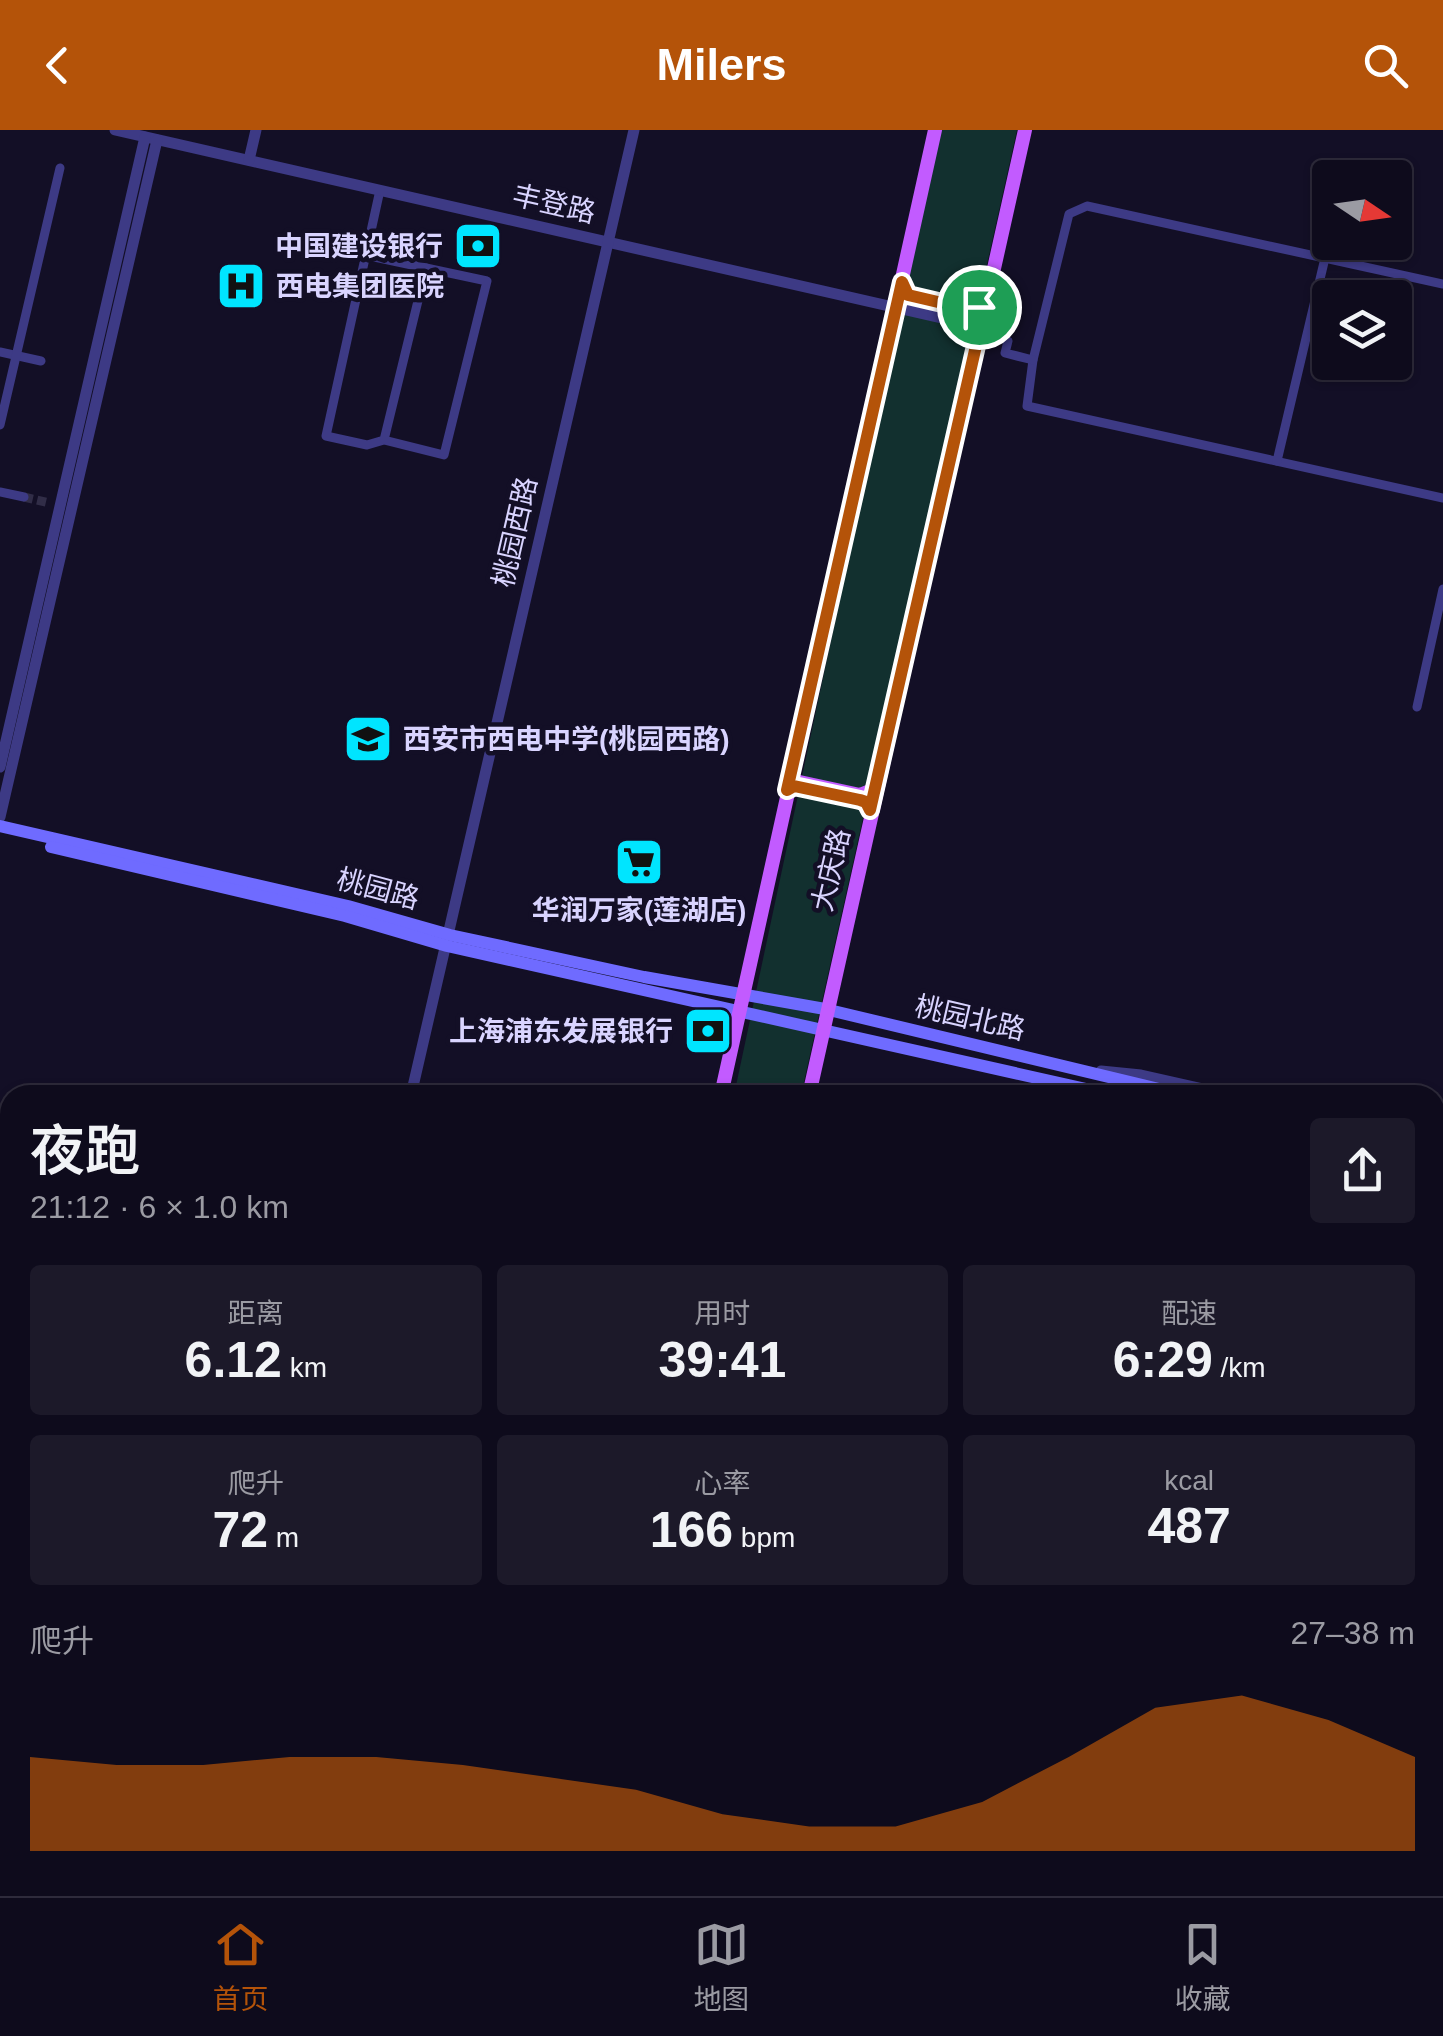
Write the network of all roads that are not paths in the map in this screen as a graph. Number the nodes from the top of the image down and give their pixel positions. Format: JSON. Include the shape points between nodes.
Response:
{"nodes":[{"id":1,"x":115,"y":130,"type":"edge"},
{"id":2,"x":256,"y":130,"type":"edge"},
{"id":3,"x":634,"y":130,"type":"edge"},
{"id":4,"x":935,"y":130,"type":"edge"},
{"id":5,"x":1025,"y":130,"type":"edge"},
{"id":6,"x":151,"y":138,"type":"junction"},
{"id":7,"x":249,"y":160,"type":"junction"},
{"id":8,"x":60,"y":168,"type":"dead end"},
{"id":9,"x":380,"y":190,"type":"junction"},
{"id":10,"x":607,"y":242,"type":"junction"},
{"id":11,"x":365,"y":255,"type":"junction"},
{"id":12,"x":1312,"y":255,"type":"edge"},
{"id":13,"x":1325,"y":260,"type":"edge"},
{"id":14,"x":1334,"y":260,"type":"edge"},
{"id":15,"x":426,"y":268,"type":"junction"},
{"id":16,"x":902,"y":282,"type":"junction"},
{"id":17,"x":1443,"y":284,"type":"edge"},
{"id":18,"x":986,"y":302,"type":"junction"},
{"id":19,"x":896,"y":308,"type":"junction"},
{"id":20,"x":981,"y":326,"type":"junction"},
{"id":21,"x":0,"y":352,"type":"edge"},
{"id":22,"x":17,"y":355,"type":"junction"},
{"id":23,"x":1032,"y":360,"type":"junction"},
{"id":24,"x":41,"y":361,"type":"dead end"},
{"id":25,"x":0,"y":425,"type":"edge"},
{"id":26,"x":384,"y":440,"type":"junction"},
{"id":27,"x":1277,"y":461,"type":"junction"},
{"id":28,"x":0,"y":492,"type":"edge"},
{"id":29,"x":24,"y":497,"type":"tunnel mouth"},
{"id":30,"x":1443,"y":498,"type":"edge"},
{"id":31,"x":1443,"y":589,"type":"edge"},
{"id":32,"x":1417,"y":706,"type":"dead end"},
{"id":33,"x":0,"y":767,"type":"edge"},
{"id":34,"x":791,"y":773,"type":"junction"},
{"id":35,"x":875,"y":789,"type":"junction"},
{"id":36,"x":787,"y":790,"type":"junction"},
{"id":37,"x":870,"y":810,"type":"junction"},
{"id":38,"x":0,"y":816,"type":"edge"},
{"id":39,"x":0,"y":826,"type":"edge"},
{"id":40,"x":0,"y":835,"type":"edge"},
{"id":41,"x":448,"y":940,"type":"junction"},
{"id":42,"x":742,"y":1003,"type":"junction"},
{"id":43,"x":825,"y":1010,"type":"junction"},
{"id":44,"x":823,"y":1029,"type":"junction"},
{"id":45,"x":1074,"y":1068,"type":"junction"},
{"id":46,"x":1058,"y":1082,"type":"junction"},
{"id":47,"x":414,"y":1085,"type":"edge"},
{"id":48,"x":722,"y":1085,"type":"edge"},
{"id":49,"x":811,"y":1085,"type":"edge"},
{"id":50,"x":1066,"y":1085,"type":"edge"},
{"id":51,"x":1070,"y":1085,"type":"edge"},
{"id":52,"x":1143,"y":1085,"type":"edge"},
{"id":53,"x":1188,"y":1085,"type":"edge"}],
"edges":[{"from":1,"to":6,"type":"street","name":"丰登路"},
{"from":2,"to":7,"type":"street"},
{"from":3,"to":10,"type":"street","name":"桃园西路"},
{"from":4,"to":16,"type":"main road"},
{"from":5,"to":18,"type":"main road","name":"大庆路"},
{"from":6,"to":7,"type":"street","name":"丰登路"},
{"from":6,"to":33,"type":"street","via":[[56,505]]},
{"from":6,"to":38,"type":"street"},
{"from":7,"to":9,"type":"street","name":"丰登路"},
{"from":8,"to":22,"type":"street"},
{"from":9,"to":10,"type":"street","name":"丰登路"},
{"from":9,"to":11,"type":"street"},
{"from":10,"to":19,"type":"street","name":"丰登路"},
{"from":10,"to":41,"type":"street","name":"桃园西路"},
{"from":11,"to":15,"type":"street"},
{"from":11,"to":26,"type":"street","via":[[326,436],[367,445]]},
{"from":12,"to":23,"type":"street","via":[[1088,206],[1069,214]]},
{"from":13,"to":27,"type":"street"},
{"from":14,"to":17,"type":"street"},
{"from":15,"to":26,"type":"street"},
{"from":15,"to":26,"type":"street","via":[[487,281],[444,454]]},
{"from":16,"to":18,"type":"main road","via":[[908,295],[968,309]]},
{"from":16,"to":19,"type":"main road"},
{"from":18,"to":20,"type":"main road","name":"大庆路"},
{"from":19,"to":20,"type":"main road","via":[[907,299],[970,313]]},
{"from":19,"to":34,"type":"main road"},
{"from":20,"to":23,"type":"street","via":[[1008,341],[1005,353]]},
{"from":20,"to":35,"type":"main road","name":"大庆路"},
{"from":21,"to":22,"type":"street"},
{"from":22,"to":24,"type":"street"},
{"from":22,"to":25,"type":"street"},
{"from":23,"to":27,"type":"street","via":[[1027,406]]},
{"from":27,"to":30,"type":"street"},
{"from":28,"to":29,"type":"street"},
{"from":31,"to":32,"type":"street"},
{"from":34,"to":35,"type":"main road","via":[[795,781],[860,795]]},
{"from":34,"to":36,"type":"main road"},
{"from":35,"to":37,"type":"main road","name":"大庆路"},
{"from":36,"to":37,"type":"main road","via":[[844,796],[866,802]]},
{"from":36,"to":42,"type":"main road"},
{"from":37,"to":43,"type":"main road","name":"大庆路"},
{"from":39,"to":41,"type":"main road","name":"桃园路","via":[[348,906]]},
{"from":40,"to":41,"type":"main road","name":"桃园路"},
{"from":41,"to":42,"type":"main road","name":"桃园路"},
{"from":41,"to":47,"type":"street","name":"桃园西路"},
{"from":42,"to":43,"type":"main road","name":"桃园北路"},
{"from":42,"to":44,"type":"main road","name":"桃园北路"},
{"from":42,"to":48,"type":"main road"},
{"from":43,"to":44,"type":"main road","name":"大庆路"},
{"from":43,"to":45,"type":"main road","name":"桃园北路"},
{"from":44,"to":46,"type":"main road","name":"桃园北路"},
{"from":44,"to":49,"type":"main road","name":"大庆路"},
{"from":45,"to":52,"type":"main road","name":"桃园北路"},
{"from":45,"to":53,"type":"street"},
{"from":46,"to":50,"type":"street"},
{"from":46,"to":51,"type":"main road","name":"桃园北路"}]}
